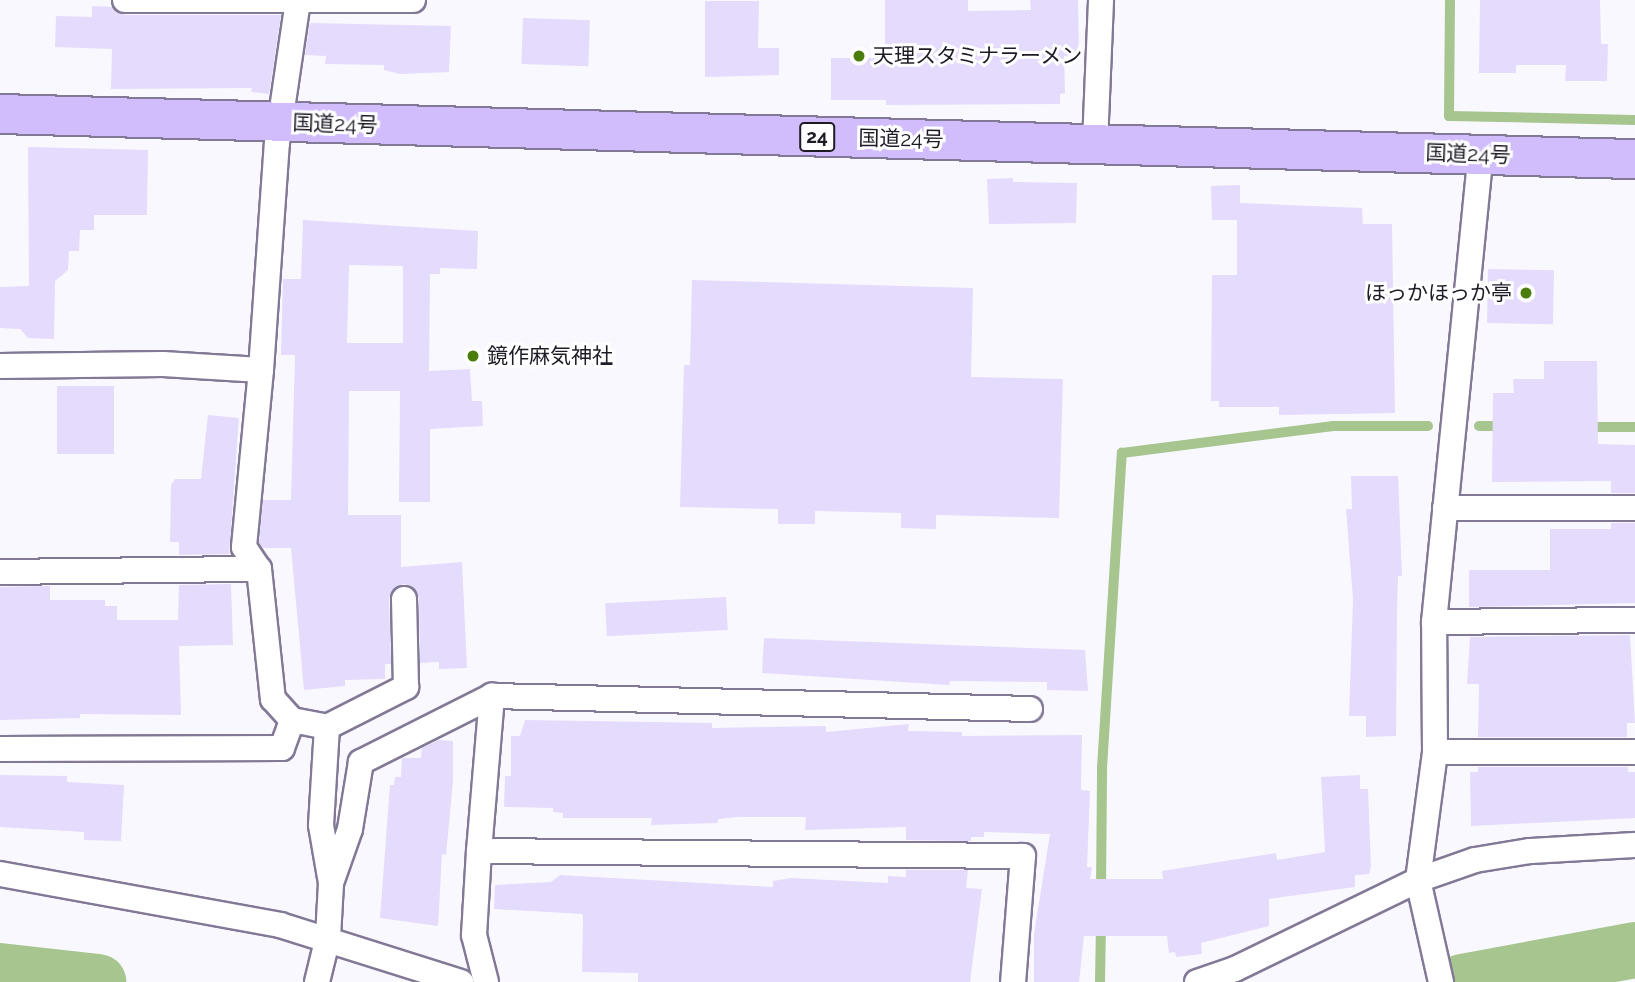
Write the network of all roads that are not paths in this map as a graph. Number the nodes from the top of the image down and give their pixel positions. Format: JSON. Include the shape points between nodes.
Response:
{"nodes":[{"id":1,"x":125,"y":0,"type":"edge"},
{"id":2,"x":413,"y":0,"type":"edge"},
{"id":3,"x":1101,"y":0,"type":"edge"},
{"id":4,"x":298,"y":2,"type":"edge"},
{"id":5,"x":0,"y":114,"type":"edge"},
{"id":6,"x":283,"y":122,"type":"junction"},
{"id":7,"x":1095,"y":144,"type":"junction"},
{"id":8,"x":1481,"y":155,"type":"junction"},
{"id":9,"x":1635,"y":159,"type":"edge"},
{"id":10,"x":0,"y":366,"type":"edge"},
{"id":11,"x":261,"y":370,"type":"junction"},
{"id":12,"x":1445,"y":508,"type":"junction"},
{"id":13,"x":1635,"y":508,"type":"edge"},
{"id":14,"x":259,"y":569,"type":"junction"},
{"id":15,"x":0,"y":572,"type":"edge"},
{"id":16,"x":404,"y":599,"type":"dead end"},
{"id":17,"x":1635,"y":620,"type":"edge"},
{"id":18,"x":1434,"y":622,"type":"junction"},
{"id":19,"x":492,"y":695,"type":"junction"},
{"id":20,"x":1030,"y":709,"type":"dead end"},
{"id":21,"x":292,"y":720,"type":"junction"},
{"id":22,"x":327,"y":727,"type":"junction"},
{"id":23,"x":0,"y":749,"type":"edge"},
{"id":24,"x":1435,"y":752,"type":"junction"},
{"id":25,"x":1635,"y":752,"type":"edge"},
{"id":26,"x":1635,"y":845,"type":"edge"},
{"id":27,"x":479,"y":851,"type":"junction"},
{"id":28,"x":0,"y":874,"type":"edge"},
{"id":29,"x":331,"y":883,"type":"junction"},
{"id":30,"x":1419,"y":890,"type":"junction"},
{"id":31,"x":326,"y":944,"type":"junction"},
{"id":32,"x":317,"y":982,"type":"edge"},
{"id":33,"x":461,"y":982,"type":"edge"},
{"id":34,"x":486,"y":982,"type":"edge"},
{"id":35,"x":1013,"y":982,"type":"edge"},
{"id":36,"x":1196,"y":982,"type":"edge"},
{"id":37,"x":1441,"y":982,"type":"edge"}],
"edges":[{"from":1,"to":4,"type":"street"},
{"from":2,"to":4,"type":"street"},
{"from":3,"to":7,"type":"street"},
{"from":4,"to":6,"type":"street"},
{"from":5,"to":6,"type":"highway","name":"国道24号","number":"24"},
{"from":6,"to":7,"type":"highway","name":"国道24号","number":"24"},
{"from":6,"to":11,"type":"street","via":[[277,143]]},
{"from":7,"to":8,"type":"highway","name":"国道24号","number":"24"},
{"from":8,"to":9,"type":"highway","name":"国道24号","number":"24"},
{"from":8,"to":12,"type":"street"},
{"from":10,"to":11,"type":"street","via":[[163,364]]},
{"from":11,"to":14,"type":"street","via":[[244,547]]},
{"from":12,"to":13,"type":"street"},
{"from":12,"to":18,"type":"street"},
{"from":14,"to":15,"type":"street"},
{"from":14,"to":21,"type":"street","via":[[273,699]]},
{"from":16,"to":22,"type":"street","via":[[406,687]]},
{"from":17,"to":18,"type":"street"},
{"from":18,"to":24,"type":"street"},
{"from":19,"to":20,"type":"street"},
{"from":19,"to":27,"type":"street"},
{"from":19,"to":29,"type":"street","via":[[361,762],[351,829]]},
{"from":21,"to":22,"type":"street"},
{"from":21,"to":23,"type":"street","via":[[282,748]]},
{"from":22,"to":29,"type":"street","via":[[321,825]]},
{"from":24,"to":25,"type":"street"},
{"from":24,"to":30,"type":"street"},
{"from":26,"to":30,"type":"street","via":[[1475,860]]},
{"from":27,"to":34,"type":"street","via":[[474,935]]},
{"from":27,"to":35,"type":"street","via":[[1023,856]]},
{"from":28,"to":31,"type":"street"},
{"from":29,"to":31,"type":"street"},
{"from":30,"to":36,"type":"street"},
{"from":30,"to":37,"type":"street"},
{"from":31,"to":32,"type":"street"},
{"from":31,"to":33,"type":"street"}]}
